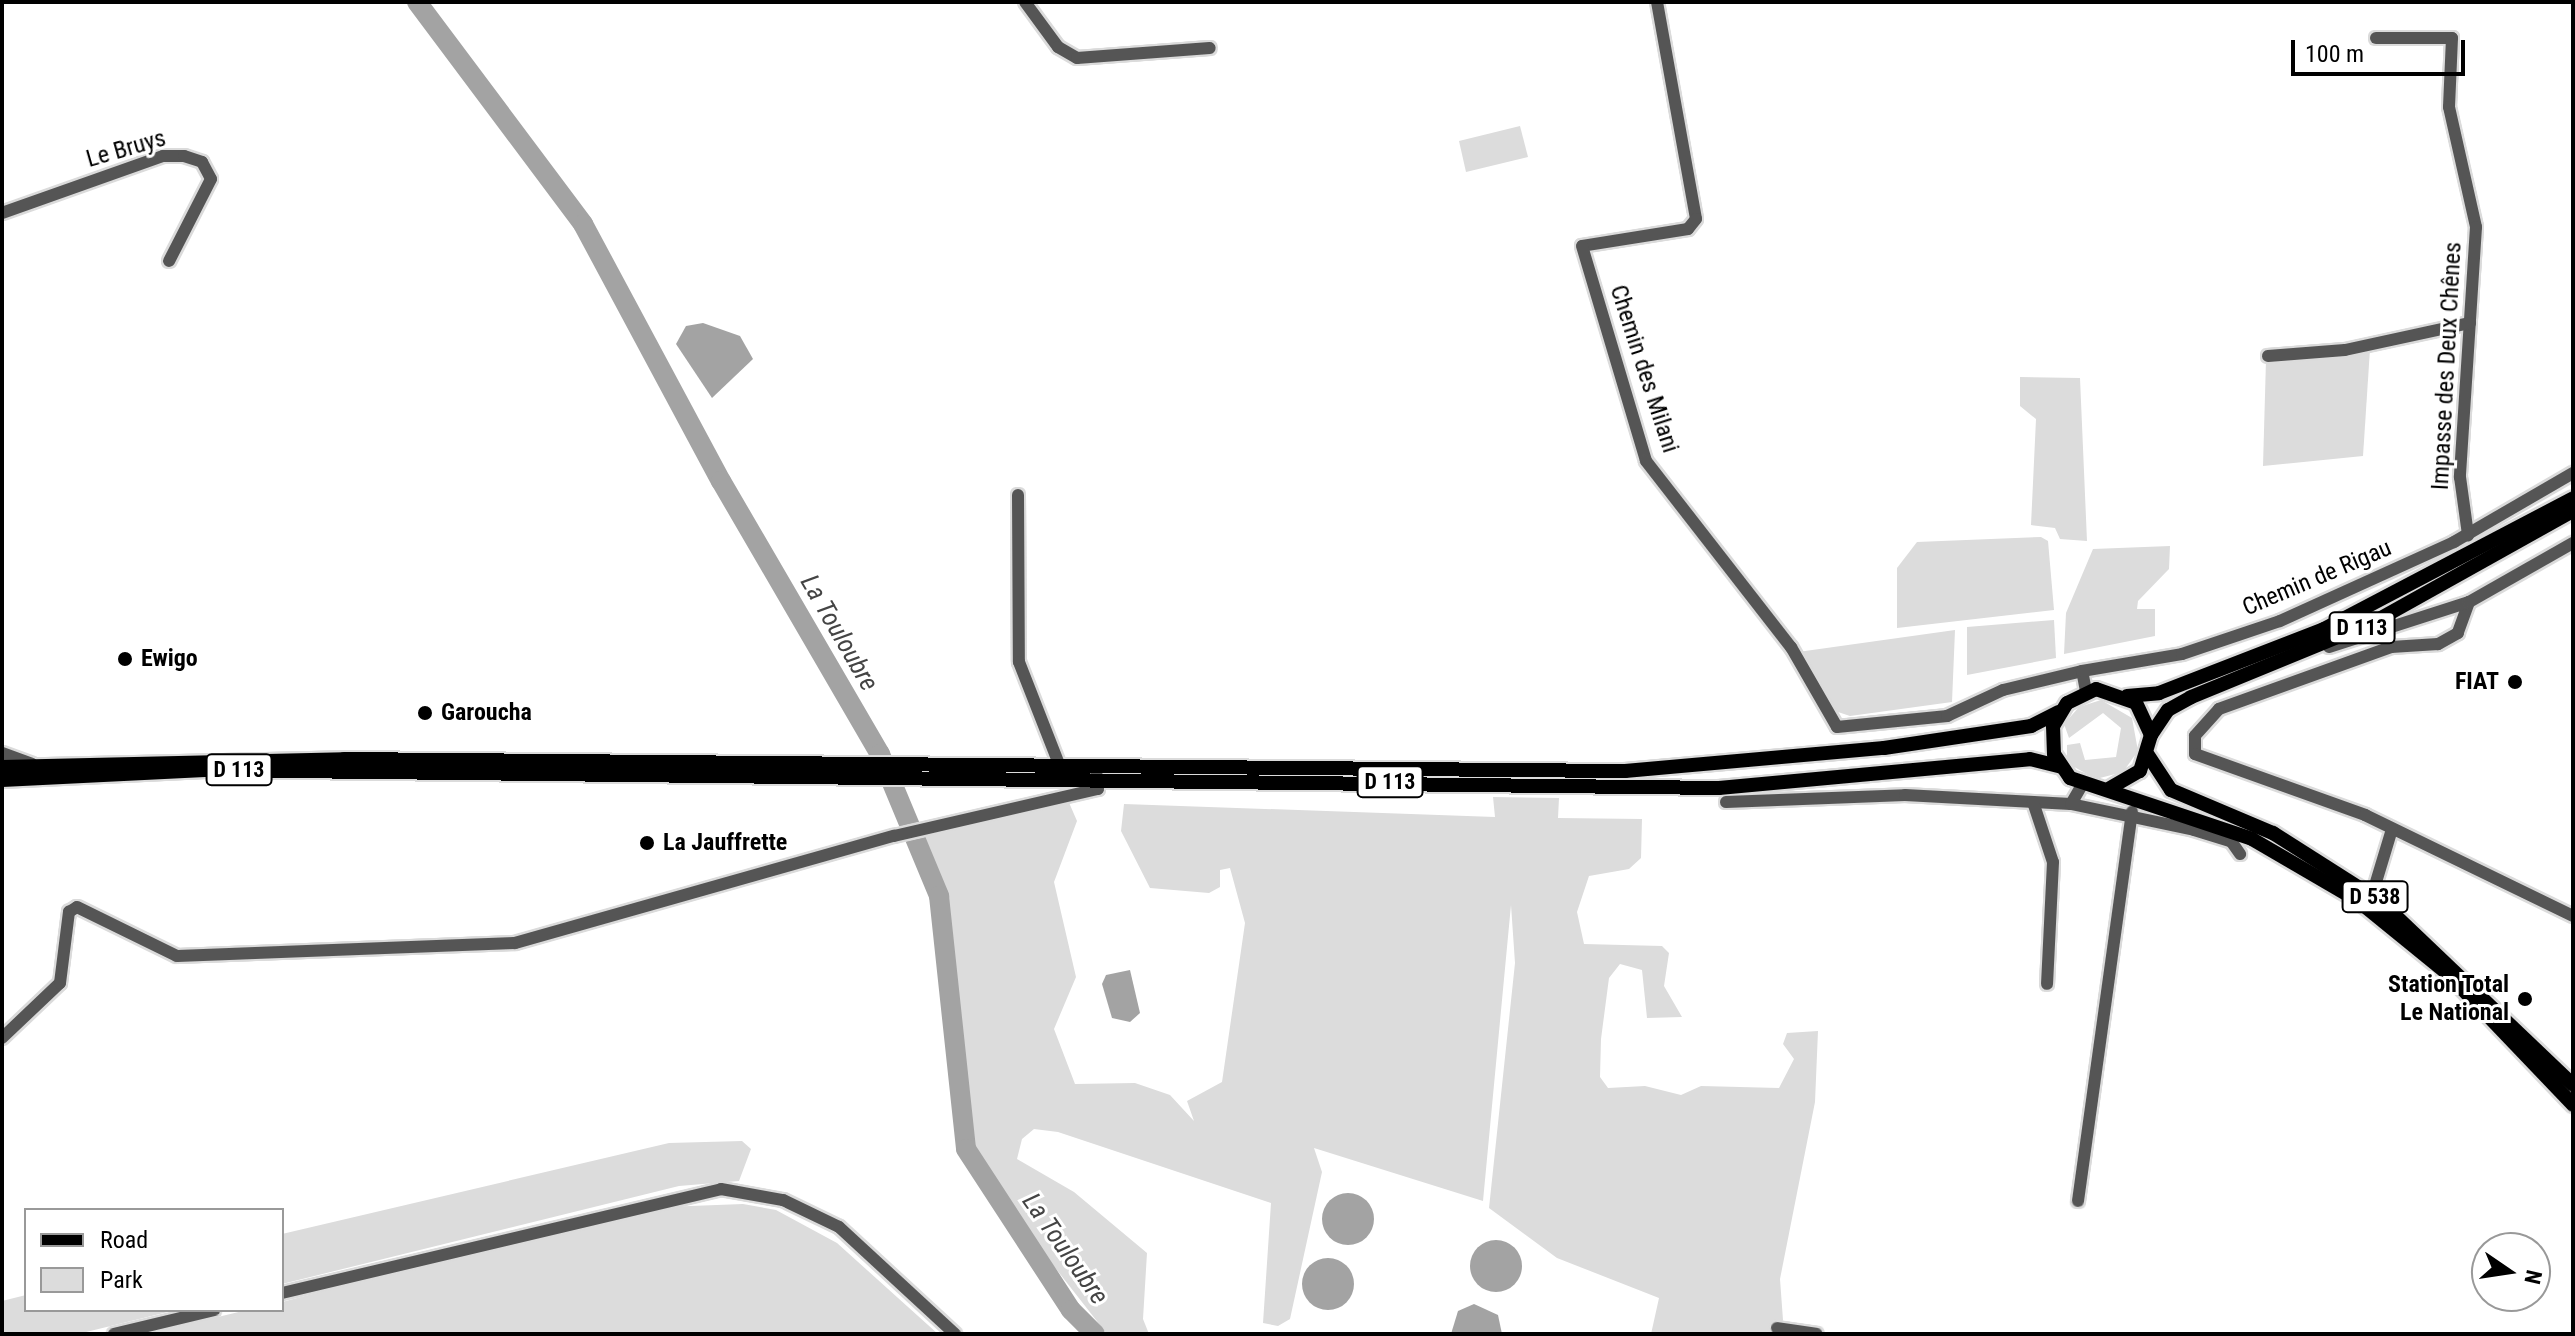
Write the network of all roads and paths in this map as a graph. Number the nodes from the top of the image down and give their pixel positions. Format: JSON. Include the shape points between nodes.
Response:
{"nodes":[{"id":1,"x":1025,"y":2,"type":"edge"},
{"id":2,"x":1657,"y":2,"type":"edge"},
{"id":3,"x":2376,"y":38,"type":"dead end"},
{"id":4,"x":1210,"y":48,"type":"dead end"},
{"id":5,"x":2,"y":213,"type":"edge"},
{"id":6,"x":169,"y":261,"type":"dead end"},
{"id":7,"x":2470,"y":323,"type":"junction"},
{"id":8,"x":2268,"y":356,"type":"dead end"},
{"id":9,"x":2573,"y":473,"type":"edge"},
{"id":10,"x":1018,"y":495,"type":"dead end"},
{"id":11,"x":2573,"y":498,"type":"edge"},
{"id":12,"x":2573,"y":511,"type":"edge"},
{"id":13,"x":2468,"y":535,"type":"junction"},
{"id":14,"x":2573,"y":543,"type":"edge"},
{"id":15,"x":2469,"y":602,"type":"junction"},
{"id":16,"x":2292,"y":659,"type":"junction"},
{"id":17,"x":2082,"y":671,"type":"junction"},
{"id":18,"x":2086,"y":691,"type":"junction"},
{"id":19,"x":2127,"y":696,"type":"junction"},
{"id":20,"x":2059,"y":712,"type":"junction"},
{"id":21,"x":2151,"y":735,"type":"junction"},
{"id":22,"x":2,"y":753,"type":"edge"},
{"id":23,"x":2148,"y":755,"type":"junction"},
{"id":24,"x":35,"y":765,"type":"junction"},
{"id":25,"x":2,"y":767,"type":"edge"},
{"id":26,"x":2061,"y":767,"type":"junction"},
{"id":27,"x":865,"y":771,"type":"junction"},
{"id":28,"x":1062,"y":772,"type":"junction"},
{"id":29,"x":1096,"y":773,"type":"junction"},
{"id":30,"x":2,"y":780,"type":"edge"},
{"id":31,"x":2082,"y":785,"type":"junction"},
{"id":32,"x":2110,"y":788,"type":"junction"},
{"id":33,"x":1726,"y":802,"type":"dead end"},
{"id":34,"x":2033,"y":802,"type":"junction"},
{"id":35,"x":2071,"y":804,"type":"junction"},
{"id":36,"x":2132,"y":812,"type":"junction"},
{"id":37,"x":2392,"y":829,"type":"junction"},
{"id":38,"x":2240,"y":854,"type":"dead end"},
{"id":39,"x":2370,"y":901,"type":"junction"},
{"id":40,"x":2573,"y":916,"type":"edge"},
{"id":41,"x":2047,"y":984,"type":"dead end"},
{"id":42,"x":2,"y":1038,"type":"edge"},
{"id":43,"x":2573,"y":1085,"type":"edge"},
{"id":44,"x":2573,"y":1105,"type":"edge"},
{"id":45,"x":2078,"y":1201,"type":"dead end"},
{"id":46,"x":284,"y":1293,"type":"edge"},
{"id":47,"x":206,"y":1312,"type":"edge"},
{"id":48,"x":1777,"y":1328,"type":"dead end"},
{"id":49,"x":114,"y":1334,"type":"edge"},
{"id":50,"x":955,"y":1334,"type":"edge"},
{"id":51,"x":1817,"y":1334,"type":"edge"}],
"edges":[{"from":1,"to":4,"type":"street","via":[[1058,47],[1077,58]]},
{"from":2,"to":17,"type":"street","name":"Chemin des Milani","via":[[1696,219],[1688,229],[1582,246],[1646,461],[1791,647],[1837,727],[1947,716],[2003,690]]},
{"from":3,"to":7,"type":"street","name":"Impasse des Deux Chênes","via":[[2452,38],[2449,107],[2476,227]]},
{"from":5,"to":6,"type":"street","name":"Le Bruys","via":[[163,156],[184,156],[202,162],[211,179]]},
{"from":7,"to":8,"type":"street","via":[[2345,350]]},
{"from":7,"to":13,"type":"street","name":"Impasse des Deux Chênes","via":[[2460,477]]},
{"from":9,"to":13,"type":"street","name":"Chemin de Rigau"},
{"from":10,"to":28,"type":"street","via":[[1019,662]]},
{"from":11,"to":19,"type":"main road","number":"D 113","via":[[2324,629],[2159,693]]},
{"from":12,"to":16,"type":"main road","number":"D 113","via":[[2461,578]]},
{"from":13,"to":17,"type":"street","name":"Chemin de Rigau","via":[[2280,621],[2182,654]]},
{"from":14,"to":15,"type":"street"},
{"from":15,"to":16,"type":"street"},
{"from":15,"to":37,"type":"street","via":[[2458,633],[2438,644],[2391,647],[2219,709],[2195,736],[2195,754],[2207,763]]},
{"from":16,"to":21,"type":"main road","number":"D 113","via":[[2191,697],[2168,710]]},
{"from":17,"to":18,"type":"street"},
{"from":18,"to":19,"type":"main road"},
{"from":18,"to":20,"type":"main road"},
{"from":19,"to":21,"type":"main road"},
{"from":20,"to":26,"type":"main road","via":[[2052,740]]},
{"from":20,"to":29,"type":"main road","number":"D 113","via":[[2031,726],[1729,765],[1625,771]]},
{"from":21,"to":23,"type":"main road"},
{"from":22,"to":24,"type":"street"},
{"from":23,"to":32,"type":"main road","via":[[2133,776]]},
{"from":23,"to":39,"type":"main road","number":"D 538","via":[[2171,790],[2273,833]]},
{"from":24,"to":25,"type":"main road","number":"D 113"},
{"from":24,"to":27,"type":"main road","number":"D 113","via":[[205,758]]},
{"from":26,"to":29,"type":"main road","number":"D 113","via":[[2030,759],[1719,788]]},
{"from":26,"to":31,"type":"main road"},
{"from":27,"to":28,"type":"main road","number":"D 113"},
{"from":27,"to":30,"type":"main road","number":"D 113","via":[[205,770]]},
{"from":28,"to":29,"type":"main road","number":"D 113"},
{"from":29,"to":42,"type":"street","via":[[1098,789],[894,836],[515,943],[177,956],[77,907],[69,912],[60,983]]},
{"from":31,"to":32,"type":"main road"},
{"from":31,"to":35,"type":"street"},
{"from":32,"to":39,"type":"main road","number":"D 538","via":[[2252,839]]},
{"from":33,"to":34,"type":"street","via":[[1905,795]]},
{"from":34,"to":35,"type":"street"},
{"from":34,"to":41,"type":"street","via":[[2053,862]]},
{"from":35,"to":36,"type":"street"},
{"from":36,"to":38,"type":"street","via":[[2231,841]]},
{"from":36,"to":45,"type":"street"},
{"from":37,"to":39,"type":"street"},
{"from":37,"to":40,"type":"street"},
{"from":39,"to":43,"type":"main road","number":"D 538","via":[[2422,935]]},
{"from":39,"to":44,"type":"main road","number":"D 538"},
{"from":46,"to":50,"type":"street","via":[[721,1189],[783,1200],[839,1227]]},
{"from":47,"to":49,"type":"street"},
{"from":48,"to":51,"type":"street"}]}
